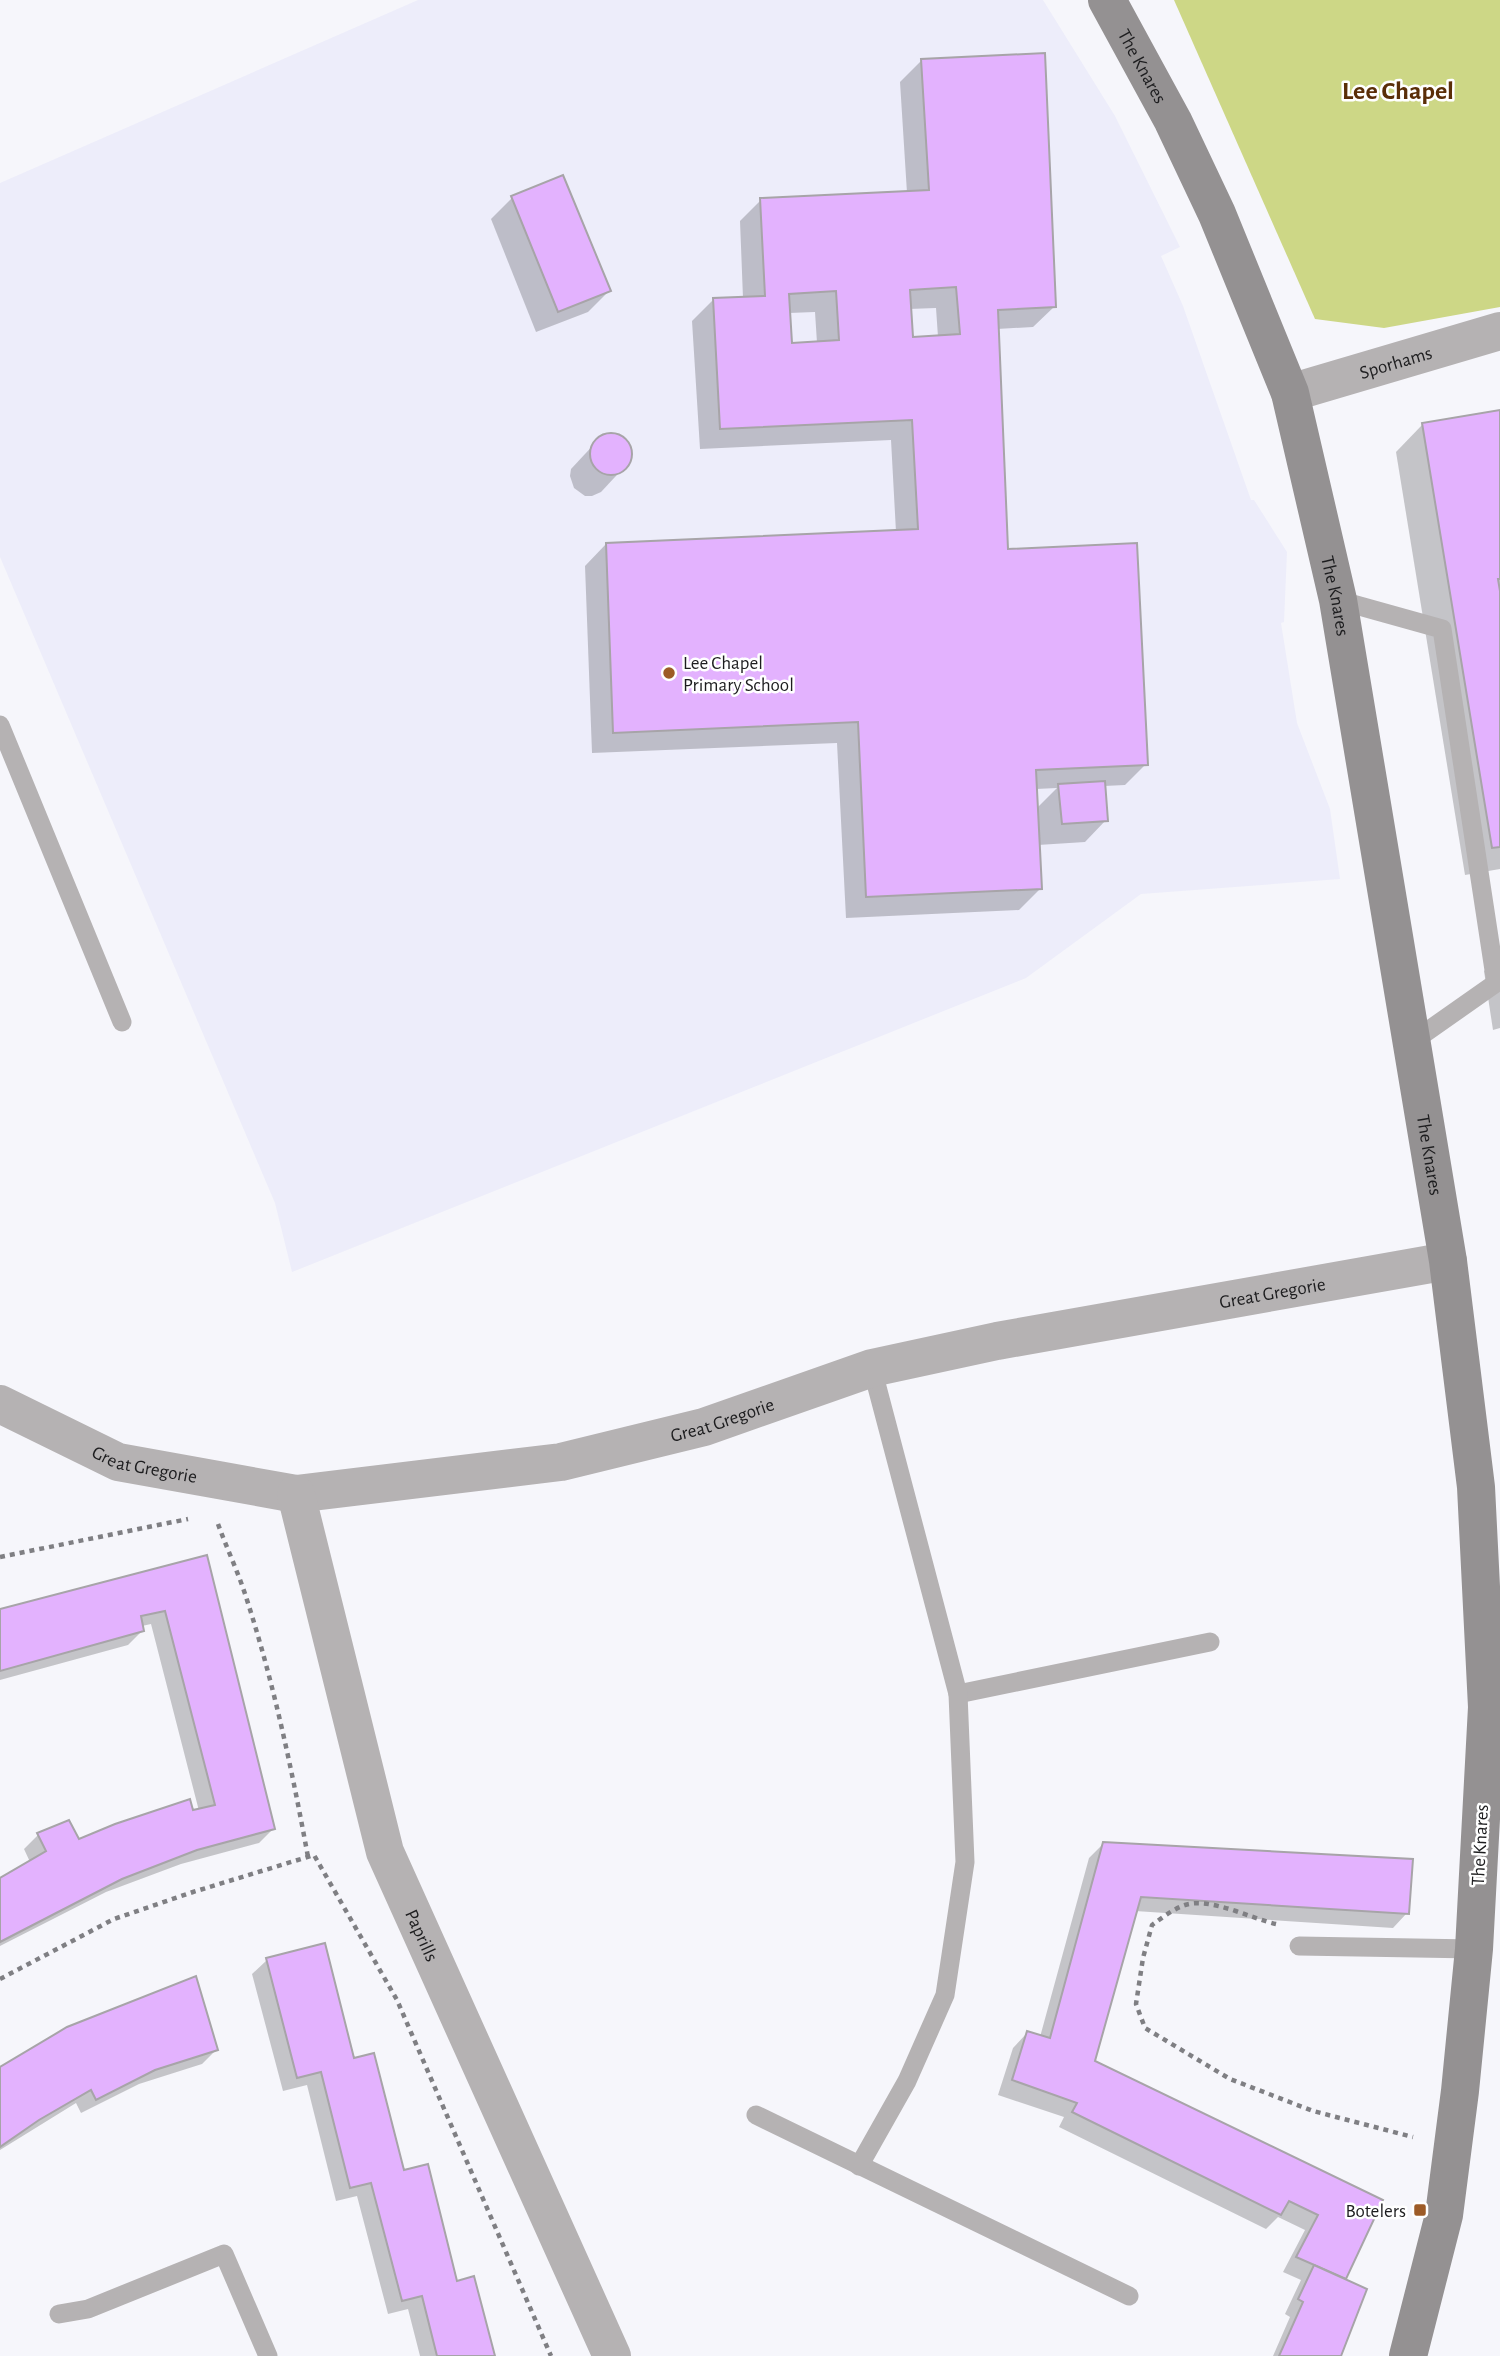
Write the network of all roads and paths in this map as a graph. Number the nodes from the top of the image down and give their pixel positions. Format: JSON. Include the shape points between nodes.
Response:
{"nodes":[{"id":1,"x":1107,"y":0,"type":"edge"},
{"id":2,"x":1500,"y":331,"type":"edge"},
{"id":3,"x":1290,"y":393,"type":"junction"},
{"id":4,"x":1338,"y":600,"type":"junction"},
{"id":5,"x":0,"y":725,"type":"edge"},
{"id":6,"x":122,"y":1021,"type":"dead end"},
{"id":7,"x":1412,"y":1042,"type":"junction"},
{"id":8,"x":1448,"y":1261,"type":"junction"},
{"id":9,"x":872,"y":1368,"type":"junction"},
{"id":10,"x":0,"y":1404,"type":"edge"},
{"id":11,"x":296,"y":1494,"type":"junction"},
{"id":12,"x":214,"y":1514,"type":"dead end"},
{"id":13,"x":200,"y":1517,"type":"dead end"},
{"id":14,"x":0,"y":1557,"type":"edge"},
{"id":15,"x":1210,"y":1642,"type":"dead end"},
{"id":16,"x":958,"y":1694,"type":"junction"},
{"id":17,"x":308,"y":1857,"type":"junction"},
{"id":18,"x":1283,"y":1925,"type":"dead end"},
{"id":19,"x":1299,"y":1946,"type":"dead end"},
{"id":20,"x":1474,"y":1949,"type":"junction"},
{"id":21,"x":0,"y":1979,"type":"edge"},
{"id":22,"x":756,"y":2115,"type":"dead end"},
{"id":23,"x":1421,"y":2139,"type":"dead end"},
{"id":24,"x":859,"y":2166,"type":"junction"},
{"id":25,"x":1129,"y":2297,"type":"dead end"},
{"id":26,"x":59,"y":2314,"type":"dead end"},
{"id":27,"x":268,"y":2356,"type":"edge"},
{"id":28,"x":551,"y":2356,"type":"edge"},
{"id":29,"x":612,"y":2356,"type":"edge"},
{"id":30,"x":1408,"y":2356,"type":"edge"}],
"edges":[{"from":1,"to":3,"type":"street","name":"The Knares","via":[[1217,214]]},
{"from":2,"to":3,"type":"street","name":"Sporhams"},
{"from":3,"to":4,"type":"street","name":"The Knares"},
{"from":4,"to":7,"type":"street","name":"The Knares"},
{"from":4,"to":7,"type":"lane","via":[[1441,628],[1444,642],[1496,982]]},
{"from":5,"to":6,"type":"lane"},
{"from":7,"to":8,"type":"street","name":"The Knares"},
{"from":8,"to":9,"type":"street","name":"Great Gregorie","via":[[997,1341]]},
{"from":8,"to":20,"type":"street","name":"The Knares","via":[[1476,1488],[1487,1707]]},
{"from":9,"to":11,"type":"street","name":"Great Gregorie","via":[[704,1427],[561,1462]]},
{"from":9,"to":16,"type":"lane"},
{"from":10,"to":11,"type":"street","name":"Great Gregorie","via":[[118,1462]]},
{"from":11,"to":29,"type":"street","name":"Paprills","via":[[385,1852]]},
{"from":12,"to":17,"type":"path","via":[[272,1684]]},
{"from":13,"to":14,"type":"path"},
{"from":15,"to":16,"type":"lane"},
{"from":16,"to":24,"type":"lane","via":[[965,1862],[945,1995],[907,2081]]},
{"from":17,"to":21,"type":"path","via":[[114,1919]]},
{"from":17,"to":28,"type":"path","via":[[314,1855],[397,2000]]},
{"from":18,"to":23,"type":"path","via":[[1194,1903],[1152,1925],[1136,2004],[1145,2028],[1242,2083],[1313,2111]]},
{"from":19,"to":20,"type":"lane"},
{"from":20,"to":30,"type":"street","name":"The Knares","via":[[1444,2215]]},
{"from":22,"to":24,"type":"lane"},
{"from":24,"to":25,"type":"lane"},
{"from":26,"to":27,"type":"lane","via":[[88,2309],[224,2254]]}]}
